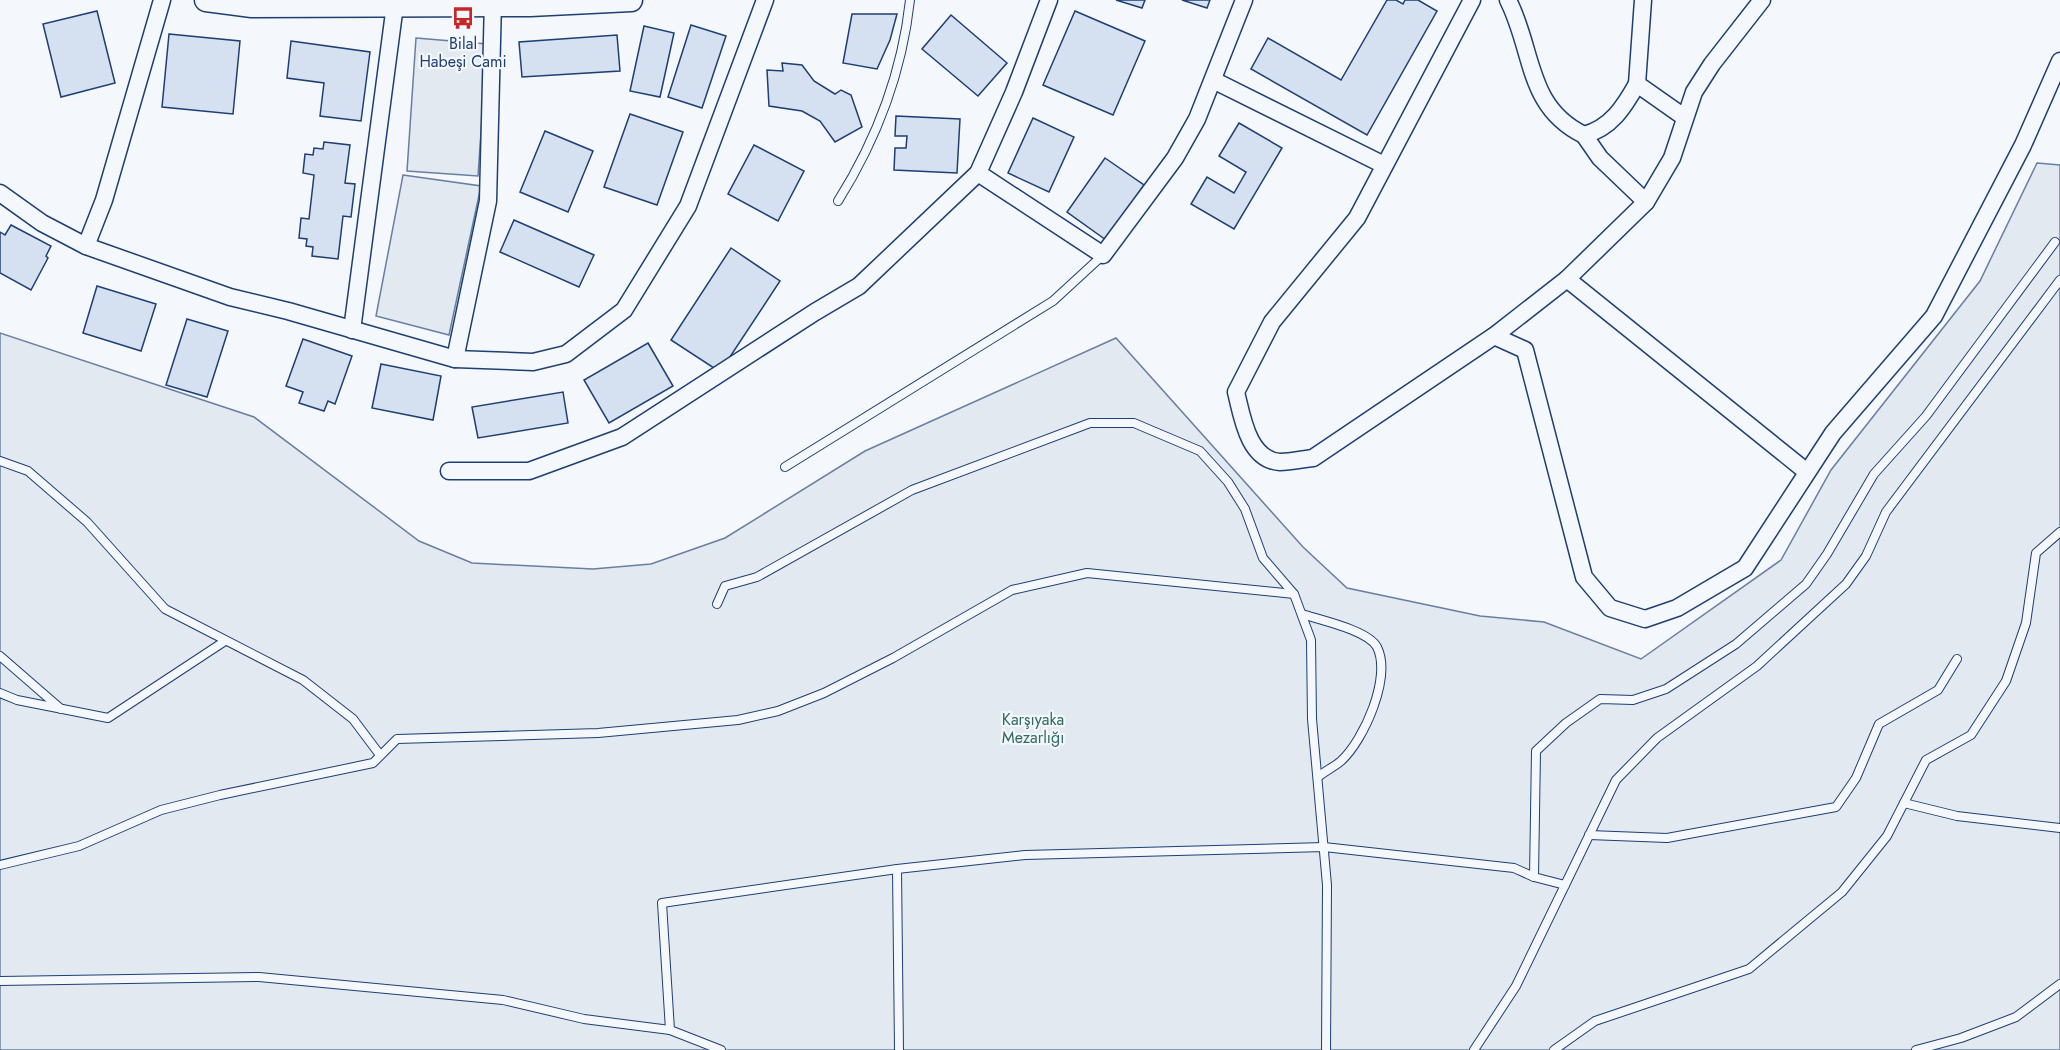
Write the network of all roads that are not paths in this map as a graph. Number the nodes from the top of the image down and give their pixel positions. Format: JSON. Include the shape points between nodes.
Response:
{"nodes":[{"id":1,"x":162,"y":0,"type":"edge"},
{"id":2,"x":206,"y":0,"type":"edge"},
{"id":3,"x":631,"y":0,"type":"edge"},
{"id":4,"x":765,"y":0,"type":"edge"},
{"id":5,"x":910,"y":0,"type":"edge"},
{"id":6,"x":1049,"y":0,"type":"edge"},
{"id":7,"x":1244,"y":0,"type":"edge"},
{"id":8,"x":1472,"y":0,"type":"edge"},
{"id":9,"x":1508,"y":0,"type":"edge"},
{"id":10,"x":1643,"y":0,"type":"edge"},
{"id":11,"x":1762,"y":0,"type":"edge"},
{"id":12,"x":493,"y":2,"type":"edge"},
{"id":13,"x":364,"y":3,"type":"edge"},
{"id":14,"x":395,"y":5,"type":"junction"},
{"id":15,"x":2060,"y":61,"type":"edge"},
{"id":16,"x":1213,"y":80,"type":"junction"},
{"id":17,"x":1637,"y":84,"type":"junction"},
{"id":18,"x":1684,"y":117,"type":"junction"},
{"id":19,"x":1584,"y":135,"type":"junction"},
{"id":20,"x":1384,"y":165,"type":"junction"},
{"id":21,"x":978,"y":173,"type":"junction"},
{"id":22,"x":0,"y":193,"type":"edge"},
{"id":23,"x":838,"y":201,"type":"dead end"},
{"id":24,"x":1646,"y":202,"type":"junction"},
{"id":25,"x":2055,"y":242,"type":"dead end"},
{"id":26,"x":86,"y":246,"type":"junction"},
{"id":27,"x":1103,"y":255,"type":"junction"},
{"id":28,"x":1568,"y":279,"type":"junction"},
{"id":29,"x":2060,"y":280,"type":"edge"},
{"id":30,"x":352,"y":330,"type":"junction"},
{"id":31,"x":1494,"y":336,"type":"junction"},
{"id":32,"x":455,"y":359,"type":"junction"},
{"id":33,"x":0,"y":461,"type":"edge"},
{"id":34,"x":785,"y":467,"type":"dead end"},
{"id":35,"x":449,"y":471,"type":"dead end"},
{"id":36,"x":1808,"y":472,"type":"junction"},
{"id":37,"x":2060,"y":532,"type":"edge"},
{"id":38,"x":1294,"y":594,"type":"junction"},
{"id":39,"x":717,"y":604,"type":"dead end"},
{"id":40,"x":1302,"y":614,"type":"junction"},
{"id":41,"x":225,"y":641,"type":"junction"},
{"id":42,"x":0,"y":656,"type":"edge"},
{"id":43,"x":1957,"y":659,"type":"dead end"},
{"id":44,"x":0,"y":693,"type":"edge"},
{"id":45,"x":61,"y":709,"type":"junction"},
{"id":46,"x":380,"y":755,"type":"junction"},
{"id":47,"x":1318,"y":777,"type":"junction"},
{"id":48,"x":1904,"y":803,"type":"junction"},
{"id":49,"x":2060,"y":828,"type":"edge"},
{"id":50,"x":1589,"y":835,"type":"junction"},
{"id":51,"x":1324,"y":847,"type":"junction"},
{"id":52,"x":0,"y":865,"type":"edge"},
{"id":53,"x":897,"y":869,"type":"junction"},
{"id":54,"x":1534,"y":878,"type":"junction"},
{"id":55,"x":1565,"y":885,"type":"junction"},
{"id":56,"x":0,"y":981,"type":"edge"},
{"id":57,"x":2060,"y":984,"type":"edge"},
{"id":58,"x":670,"y":1030,"type":"junction"},
{"id":59,"x":721,"y":1050,"type":"edge"},
{"id":60,"x":899,"y":1050,"type":"edge"},
{"id":61,"x":1326,"y":1050,"type":"edge"},
{"id":62,"x":1474,"y":1050,"type":"edge"},
{"id":63,"x":1554,"y":1050,"type":"edge"},
{"id":64,"x":1917,"y":1050,"type":"edge"}],
"edges":[{"from":1,"to":26,"type":"street","via":[[104,200]]},
{"from":2,"to":13,"type":"main road","via":[[252,6]]},
{"from":3,"to":12,"type":"main road"},
{"from":4,"to":32,"type":"street","via":[[688,206],[624,310],[566,354],[533,362]]},
{"from":5,"to":23,"type":"lane","via":[[903,44],[884,112]]},
{"from":6,"to":21,"type":"street"},
{"from":7,"to":16,"type":"street"},
{"from":8,"to":20,"type":"street"},
{"from":9,"to":19,"type":"street","via":[[1545,105],[1565,126]]},
{"from":10,"to":17,"type":"street"},
{"from":11,"to":18,"type":"street","via":[[1712,64]]},
{"from":12,"to":14,"type":"main road"},
{"from":12,"to":32,"type":"street","via":[[489,201]]},
{"from":13,"to":14,"type":"main road"},
{"from":14,"to":30,"type":"street"},
{"from":15,"to":36,"type":"street","via":[[2023,145],[1934,316],[1833,433]]},
{"from":16,"to":20,"type":"street"},
{"from":16,"to":27,"type":"street","via":[[1175,158]]},
{"from":17,"to":18,"type":"street"},
{"from":17,"to":19,"type":"street","via":[[1608,124]]},
{"from":18,"to":24,"type":"street","via":[[1672,158]]},
{"from":19,"to":24,"type":"street","via":[[1600,158]]},
{"from":20,"to":31,"type":"street","via":[[1357,218],[1272,322],[1236,392],[1255,449],[1278,462],[1313,458]]},
{"from":21,"to":27,"type":"street"},
{"from":21,"to":35,"type":"street","via":[[859,286],[622,437],[529,471]]},
{"from":22,"to":26,"type":"street","via":[[42,223]]},
{"from":24,"to":28,"type":"street"},
{"from":25,"to":54,"type":"lane","via":[[1926,416],[1874,474],[1806,584],[1736,644],[1666,689],[1633,700],[1600,699],[1536,751]]},
{"from":26,"to":30,"type":"street","via":[[230,297]]},
{"from":27,"to":34,"type":"lane","via":[[1053,301]]},
{"from":28,"to":31,"type":"street"},
{"from":28,"to":36,"type":"street"},
{"from":29,"to":50,"type":"lane","via":[[1886,512],[1866,556],[1846,584],[1757,666],[1657,738],[1616,780]]},
{"from":30,"to":32,"type":"street"},
{"from":31,"to":36,"type":"street","via":[[1525,350],[1584,577],[1610,608],[1644,619],[1677,608],[1745,568]]},
{"from":33,"to":41,"type":"lane","via":[[27,471],[87,522],[165,609]]},
{"from":37,"to":48,"type":"lane","via":[[2036,553],[2026,623],[2006,681],[1971,735],[1926,760]]},
{"from":38,"to":39,"type":"lane","via":[[1263,558],[1245,509],[1228,482],[1200,451],[1134,423],[1090,423],[912,490],[757,577],[725,586]]},
{"from":38,"to":40,"type":"lane"},
{"from":38,"to":46,"type":"lane","via":[[1087,573],[1012,590],[893,658],[778,711],[738,720],[598,733],[397,739]]},
{"from":40,"to":47,"type":"lane","via":[[1311,640],[1312,719]]},
{"from":40,"to":47,"type":"lane","via":[[1364,634],[1377,646],[1380,673],[1377,699],[1360,734],[1342,760]]},
{"from":41,"to":45,"type":"lane","via":[[108,718]]},
{"from":41,"to":46,"type":"lane","via":[[303,680],[353,719]]},
{"from":42,"to":45,"type":"lane"},
{"from":43,"to":50,"type":"lane","via":[[1938,690],[1879,724],[1856,778],[1836,807],[1667,838]]},
{"from":44,"to":45,"type":"lane"},
{"from":46,"to":52,"type":"lane","via":[[373,763],[161,810],[78,846]]},
{"from":47,"to":51,"type":"lane"},
{"from":48,"to":49,"type":"lane","via":[[1957,816]]},
{"from":48,"to":63,"type":"lane","via":[[1887,836],[1842,892],[1749,969],[1595,1021]]},
{"from":50,"to":55,"type":"lane"},
{"from":51,"to":53,"type":"lane","via":[[1025,855]]},
{"from":51,"to":54,"type":"lane","via":[[1514,868]]},
{"from":51,"to":61,"type":"lane"},
{"from":53,"to":58,"type":"lane","via":[[662,903]]},
{"from":53,"to":60,"type":"lane"},
{"from":54,"to":55,"type":"lane"},
{"from":55,"to":62,"type":"lane","via":[[1516,986]]},
{"from":56,"to":58,"type":"lane","via":[[259,977],[503,1000],[584,1019]]},
{"from":57,"to":64,"type":"lane","via":[[2016,1017]]},
{"from":58,"to":59,"type":"lane"}]}
